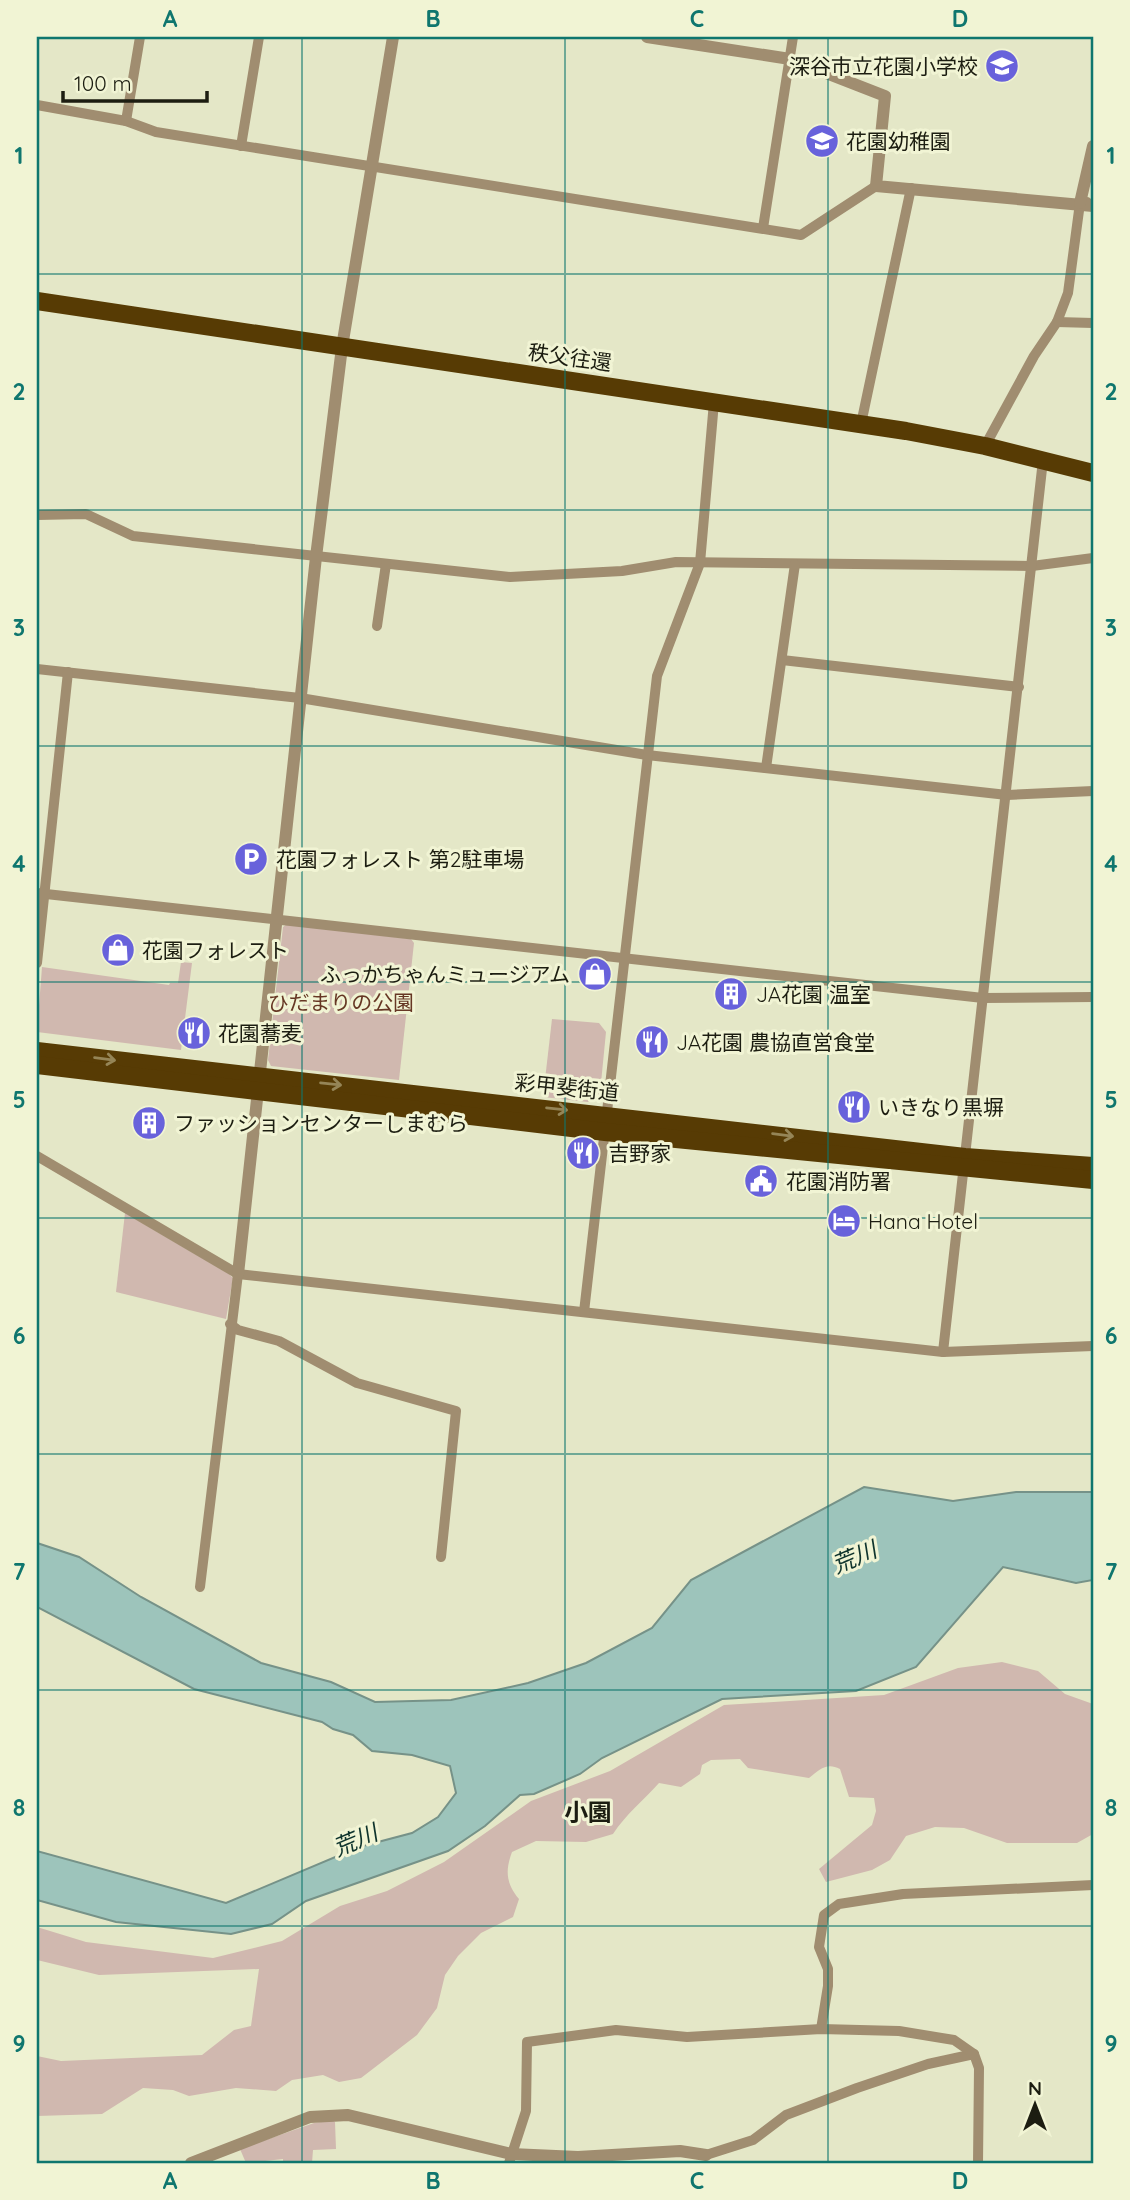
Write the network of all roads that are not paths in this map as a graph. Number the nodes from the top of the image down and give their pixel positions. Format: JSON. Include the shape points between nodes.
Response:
{"nodes":[{"id":1,"x":139,"y":37,"type":"edge"},
{"id":2,"x":259,"y":37,"type":"edge"},
{"id":3,"x":393,"y":37,"type":"edge"},
{"id":4,"x":647,"y":37,"type":"edge"},
{"id":5,"x":793,"y":37,"type":"edge"},
{"id":6,"x":790,"y":59,"type":"junction"},
{"id":7,"x":37,"y":106,"type":"edge"},
{"id":8,"x":126,"y":121,"type":"junction"},
{"id":9,"x":241,"y":146,"type":"junction"},
{"id":10,"x":1093,"y":146,"type":"edge"},
{"id":11,"x":372,"y":167,"type":"junction"},
{"id":12,"x":876,"y":186,"type":"junction"},
{"id":13,"x":911,"y":188,"type":"junction"},
{"id":14,"x":1089,"y":204,"type":"edge"},
{"id":15,"x":763,"y":229,"type":"junction"},
{"id":16,"x":37,"y":302,"type":"edge"},
{"id":17,"x":1058,"y":322,"type":"junction"},
{"id":18,"x":1093,"y":323,"type":"edge"},
{"id":19,"x":342,"y":346,"type":"junction"},
{"id":20,"x":714,"y":402,"type":"junction"},
{"id":21,"x":861,"y":424,"type":"junction"},
{"id":22,"x":985,"y":446,"type":"junction"},
{"id":23,"x":1043,"y":460,"type":"junction"},
{"id":24,"x":1093,"y":473,"type":"edge"},
{"id":25,"x":37,"y":515,"type":"edge"},
{"id":26,"x":316,"y":557,"type":"junction"},
{"id":27,"x":1093,"y":558,"type":"edge"},
{"id":28,"x":701,"y":563,"type":"junction"},
{"id":29,"x":386,"y":564,"type":"junction"},
{"id":30,"x":795,"y":564,"type":"junction"},
{"id":31,"x":1032,"y":566,"type":"junction"},
{"id":32,"x":377,"y":626,"type":"dead end"},
{"id":33,"x":782,"y":660,"type":"junction"},
{"id":34,"x":37,"y":669,"type":"edge"},
{"id":35,"x":68,"y":672,"type":"junction"},
{"id":36,"x":1019,"y":687,"type":"junction"},
{"id":37,"x":299,"y":698,"type":"junction"},
{"id":38,"x":647,"y":755,"type":"junction"},
{"id":39,"x":766,"y":768,"type":"junction"},
{"id":40,"x":1093,"y":791,"type":"edge"},
{"id":41,"x":1007,"y":795,"type":"junction"},
{"id":42,"x":41,"y":894,"type":"edge"},
{"id":43,"x":275,"y":919,"type":"junction"},
{"id":44,"x":625,"y":958,"type":"junction"},
{"id":45,"x":37,"y":963,"type":"edge"},
{"id":46,"x":1093,"y":997,"type":"edge"},
{"id":47,"x":983,"y":999,"type":"junction"},
{"id":48,"x":37,"y":1051,"type":"edge"},
{"id":49,"x":37,"y":1065,"type":"edge"},
{"id":50,"x":257,"y":1083,"type":"junction"},
{"id":51,"x":606,"y":1123,"type":"junction"},
{"id":52,"x":37,"y":1156,"type":"edge"},
{"id":53,"x":964,"y":1163,"type":"junction"},
{"id":54,"x":1093,"y":1167,"type":"edge"},
{"id":55,"x":1093,"y":1180,"type":"edge"},
{"id":56,"x":238,"y":1274,"type":"junction"},
{"id":57,"x":584,"y":1312,"type":"junction"},
{"id":58,"x":230,"y":1324,"type":"junction"},
{"id":59,"x":1093,"y":1346,"type":"edge"},
{"id":60,"x":943,"y":1352,"type":"junction"},
{"id":61,"x":441,"y":1557,"type":"dead end"},
{"id":62,"x":200,"y":1587,"type":"dead end"},
{"id":63,"x":1093,"y":1885,"type":"edge"},
{"id":64,"x":821,"y":2029,"type":"junction"},
{"id":65,"x":974,"y":2054,"type":"junction"},
{"id":66,"x":510,"y":2159,"type":"edge"},
{"id":67,"x":710,"y":2159,"type":"edge"},
{"id":68,"x":191,"y":2163,"type":"edge"},
{"id":69,"x":978,"y":2163,"type":"edge"}],
"edges":[{"from":1,"to":8,"type":"street"},
{"from":2,"to":9,"type":"street"},
{"from":3,"to":11,"type":"street"},
{"from":4,"to":6,"type":"street"},
{"from":5,"to":6,"type":"street"},
{"from":6,"to":12,"type":"street","via":[[885,96]]},
{"from":6,"to":15,"type":"street"},
{"from":7,"to":8,"type":"street"},
{"from":8,"to":9,"type":"street","via":[[156,132]]},
{"from":9,"to":11,"type":"street"},
{"from":10,"to":14,"type":"street"},
{"from":11,"to":15,"type":"street"},
{"from":11,"to":19,"type":"street"},
{"from":12,"to":13,"type":"street"},
{"from":12,"to":15,"type":"street","via":[[801,234]]},
{"from":13,"to":14,"type":"street"},
{"from":13,"to":21,"type":"street"},
{"from":14,"to":17,"type":"street"},
{"from":16,"to":19,"type":"highway","name":"秩父往還"},
{"from":17,"to":18,"type":"street"},
{"from":17,"to":22,"type":"street"},
{"from":19,"to":20,"type":"highway","name":"秩父往還"},
{"from":19,"to":26,"type":"street"},
{"from":20,"to":21,"type":"highway","name":"秩父往還"},
{"from":20,"to":28,"type":"street"},
{"from":21,"to":22,"type":"highway","name":"秩父往還"},
{"from":22,"to":23,"type":"highway","name":"秩父往還"},
{"from":23,"to":24,"type":"highway","name":"秩父往還"},
{"from":23,"to":31,"type":"street"},
{"from":25,"to":26,"type":"street","via":[[86,514],[133,536]]},
{"from":26,"to":29,"type":"street"},
{"from":26,"to":37,"type":"street"},
{"from":27,"to":31,"type":"street"},
{"from":28,"to":29,"type":"street","via":[[510,577]]},
{"from":28,"to":30,"type":"street"},
{"from":28,"to":38,"type":"street","via":[[657,676]]},
{"from":29,"to":32,"type":"street"},
{"from":30,"to":31,"type":"street"},
{"from":30,"to":33,"type":"street"},
{"from":31,"to":36,"type":"street"},
{"from":33,"to":36,"type":"street"},
{"from":33,"to":39,"type":"street"},
{"from":34,"to":35,"type":"street"},
{"from":35,"to":37,"type":"street"},
{"from":35,"to":42,"type":"street"},
{"from":36,"to":41,"type":"street"},
{"from":37,"to":38,"type":"street"},
{"from":37,"to":43,"type":"street"},
{"from":38,"to":39,"type":"street"},
{"from":38,"to":44,"type":"street"},
{"from":39,"to":41,"type":"street"},
{"from":40,"to":41,"type":"street"},
{"from":41,"to":47,"type":"street"},
{"from":42,"to":43,"type":"street"},
{"from":42,"to":45,"type":"street"},
{"from":43,"to":44,"type":"street"},
{"from":43,"to":50,"type":"street"},
{"from":44,"to":47,"type":"street"},
{"from":44,"to":51,"type":"street"},
{"from":46,"to":47,"type":"street"},
{"from":47,"to":53,"type":"street"},
{"from":48,"to":50,"type":"highway","name":"彩甲斐街道","one_way":true},
{"from":49,"to":50,"type":"highway","name":"彩甲斐街道"},
{"from":50,"to":51,"type":"highway","name":"彩甲斐街道"},
{"from":50,"to":56,"type":"street"},
{"from":51,"to":53,"type":"highway","name":"彩甲斐街道"},
{"from":51,"to":57,"type":"street"},
{"from":52,"to":56,"type":"street"},
{"from":53,"to":54,"type":"highway","name":"彩甲斐街道"},
{"from":53,"to":55,"type":"highway","name":"彩甲斐街道"},
{"from":53,"to":60,"type":"street"},
{"from":56,"to":57,"type":"street"},
{"from":56,"to":58,"type":"street"},
{"from":57,"to":60,"type":"street"},
{"from":58,"to":61,"type":"street","via":[[279,1340],[357,1383],[456,1410]]},
{"from":58,"to":62,"type":"street"},
{"from":59,"to":60,"type":"street"},
{"from":63,"to":64,"type":"street","via":[[903,1894],[839,1904],[824,1915],[819,1947],[828,1969]]},
{"from":64,"to":65,"type":"street","via":[[899,2031],[954,2040]]},
{"from":64,"to":66,"type":"street","via":[[687,2037],[616,2030],[527,2042],[526,2111]]},
{"from":65,"to":67,"type":"street","via":[[928,2064],[786,2116],[753,2140]]},
{"from":65,"to":69,"type":"street","via":[[979,2068]]},
{"from":66,"to":67,"type":"street","via":[[680,2151]]},
{"from":66,"to":68,"type":"street","via":[[348,2115],[323,2115]]}]}
